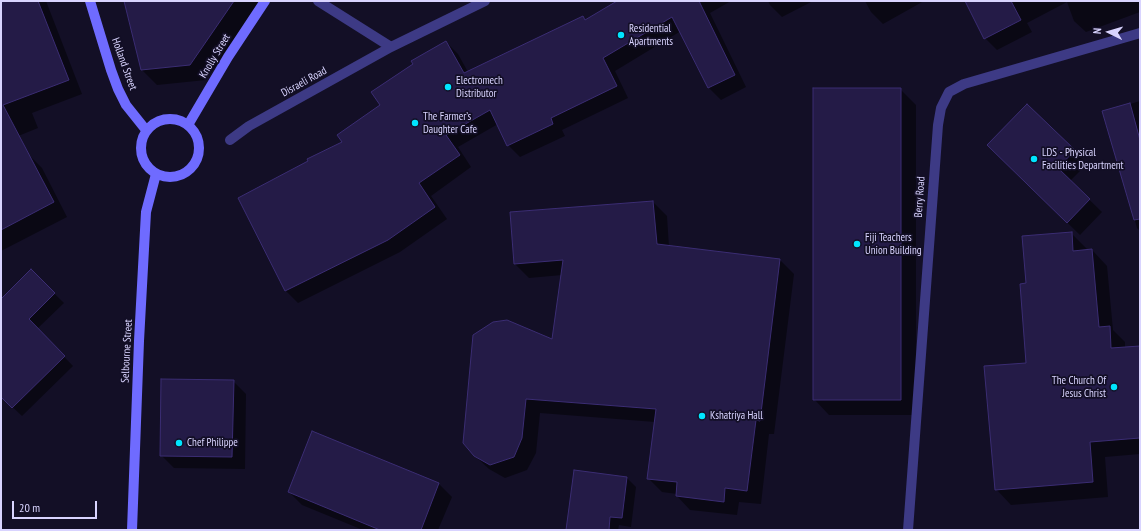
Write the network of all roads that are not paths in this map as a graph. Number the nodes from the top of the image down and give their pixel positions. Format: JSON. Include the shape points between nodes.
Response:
{"nodes":[{"id":1,"x":90,"y":1,"type":"edge"},
{"id":2,"x":265,"y":1,"type":"edge"},
{"id":3,"x":318,"y":1,"type":"edge"},
{"id":4,"x":485,"y":1,"type":"edge"},
{"id":5,"x":1140,"y":34,"type":"edge"},
{"id":6,"x":391,"y":47,"type":"junction"},
{"id":7,"x":188,"y":125,"type":"junction"},
{"id":8,"x":146,"y":130,"type":"junction"},
{"id":9,"x":230,"y":140,"type":"dead end"},
{"id":10,"x":156,"y":174,"type":"junction"},
{"id":11,"x":132,"y":530,"type":"edge"},
{"id":12,"x":908,"y":530,"type":"edge"}],
"edges":[{"from":1,"to":8,"type":"main road","name":"Holland Street","via":[[118,89],[126,105]]},
{"from":2,"to":7,"type":"main road","name":"Knolly Street","via":[[228,56]]},
{"from":3,"to":6,"type":"street"},
{"from":4,"to":6,"type":"street","name":"Disraeli Road"},
{"from":5,"to":12,"type":"street","name":"Berry Road","via":[[964,84],[950,92],[941,108]]},
{"from":6,"to":9,"type":"street","name":"Disraeli Road","via":[[249,126]]},
{"from":7,"to":8,"type":"main road","via":[[172,118],[162,119]]},
{"from":7,"to":10,"type":"main road","via":[[198,141],[197,159],[184,174],[174,177]]},
{"from":8,"to":10,"type":"main road","via":[[140,149],[142,159]]},
{"from":10,"to":11,"type":"main road","name":"Selbourne Street","via":[[146,212]]}]}
